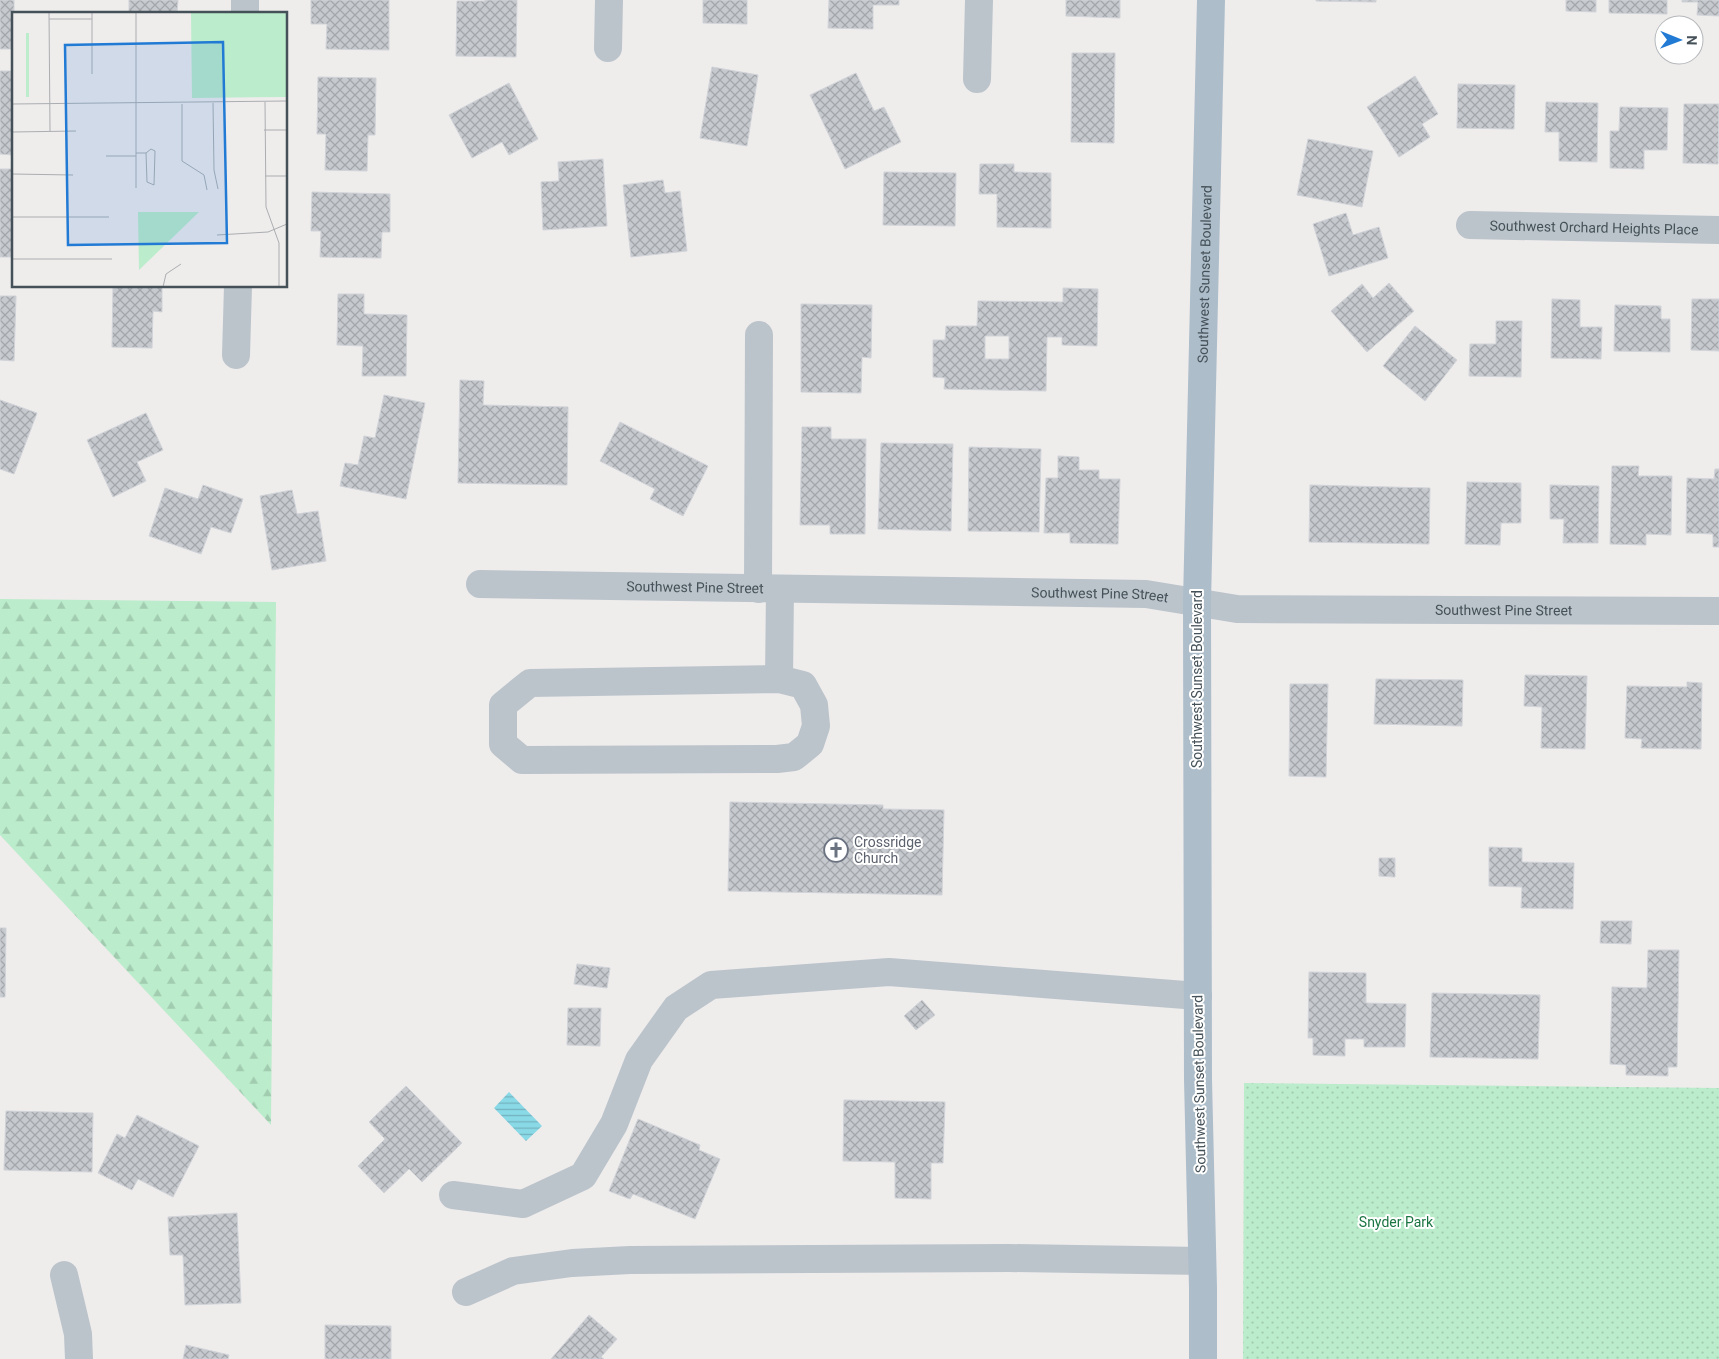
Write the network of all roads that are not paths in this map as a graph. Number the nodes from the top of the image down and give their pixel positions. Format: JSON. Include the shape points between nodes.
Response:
{"nodes":[{"id":1,"x":609,"y":0,"type":"edge"},
{"id":2,"x":979,"y":0,"type":"edge"},
{"id":3,"x":1211,"y":0,"type":"edge"},
{"id":4,"x":608,"y":48,"type":"dead end"},
{"id":5,"x":977,"y":79,"type":"dead end"},
{"id":6,"x":1470,"y":225,"type":"dead end"},
{"id":7,"x":1719,"y":230,"type":"edge"},
{"id":8,"x":238,"y":288,"type":"edge"},
{"id":9,"x":759,"y":335,"type":"dead end"},
{"id":10,"x":236,"y":355,"type":"dead end"},
{"id":11,"x":480,"y":584,"type":"dead end"},
{"id":12,"x":769,"y":589,"type":"junction"},
{"id":13,"x":1197,"y":602,"type":"junction"},
{"id":14,"x":1719,"y":611,"type":"edge"},
{"id":15,"x":779,"y":679,"type":"junction"},
{"id":16,"x":1198,"y":996,"type":"junction"},
{"id":17,"x":453,"y":1195,"type":"dead end"},
{"id":18,"x":1202,"y":1260,"type":"junction"},
{"id":19,"x":64,"y":1275,"type":"dead end"},
{"id":20,"x":466,"y":1292,"type":"dead end"},
{"id":21,"x":79,"y":1359,"type":"edge"},
{"id":22,"x":1203,"y":1359,"type":"edge"}],
"edges":[{"from":1,"to":4,"type":"street"},
{"from":2,"to":5,"type":"street"},
{"from":3,"to":13,"type":"main road","name":"Southwest Sunset Boulevard"},
{"from":6,"to":7,"type":"street","name":"Southwest Orchard Heights Place"},
{"from":8,"to":10,"type":"street"},
{"from":9,"to":12,"type":"street"},
{"from":11,"to":12,"type":"street","name":"Southwest Pine Street"},
{"from":12,"to":13,"type":"street","name":"Southwest Pine Street","via":[[1146,594]]},
{"from":12,"to":15,"type":"street"},
{"from":13,"to":14,"type":"street","name":"Southwest Pine Street","via":[[1237,609]]},
{"from":13,"to":16,"type":"main road","name":"Southwest Sunset Boulevard"},
{"from":15,"to":15,"type":"street","via":[[803,685],[814,705],[816,726],[810,744],[794,757],[522,760],[503,744],[503,705],[530,683]]},
{"from":16,"to":17,"type":"street","via":[[889,972],[711,985],[676,1008],[639,1060],[614,1124],[583,1176],[523,1204]]},
{"from":16,"to":18,"type":"main road","name":"Southwest Sunset Boulevard"},
{"from":18,"to":20,"type":"street","via":[[1009,1258],[572,1262],[513,1271]]},
{"from":18,"to":22,"type":"main road","name":"Southwest Sunset Boulevard"},
{"from":19,"to":21,"type":"street","via":[[78,1334]]}]}
